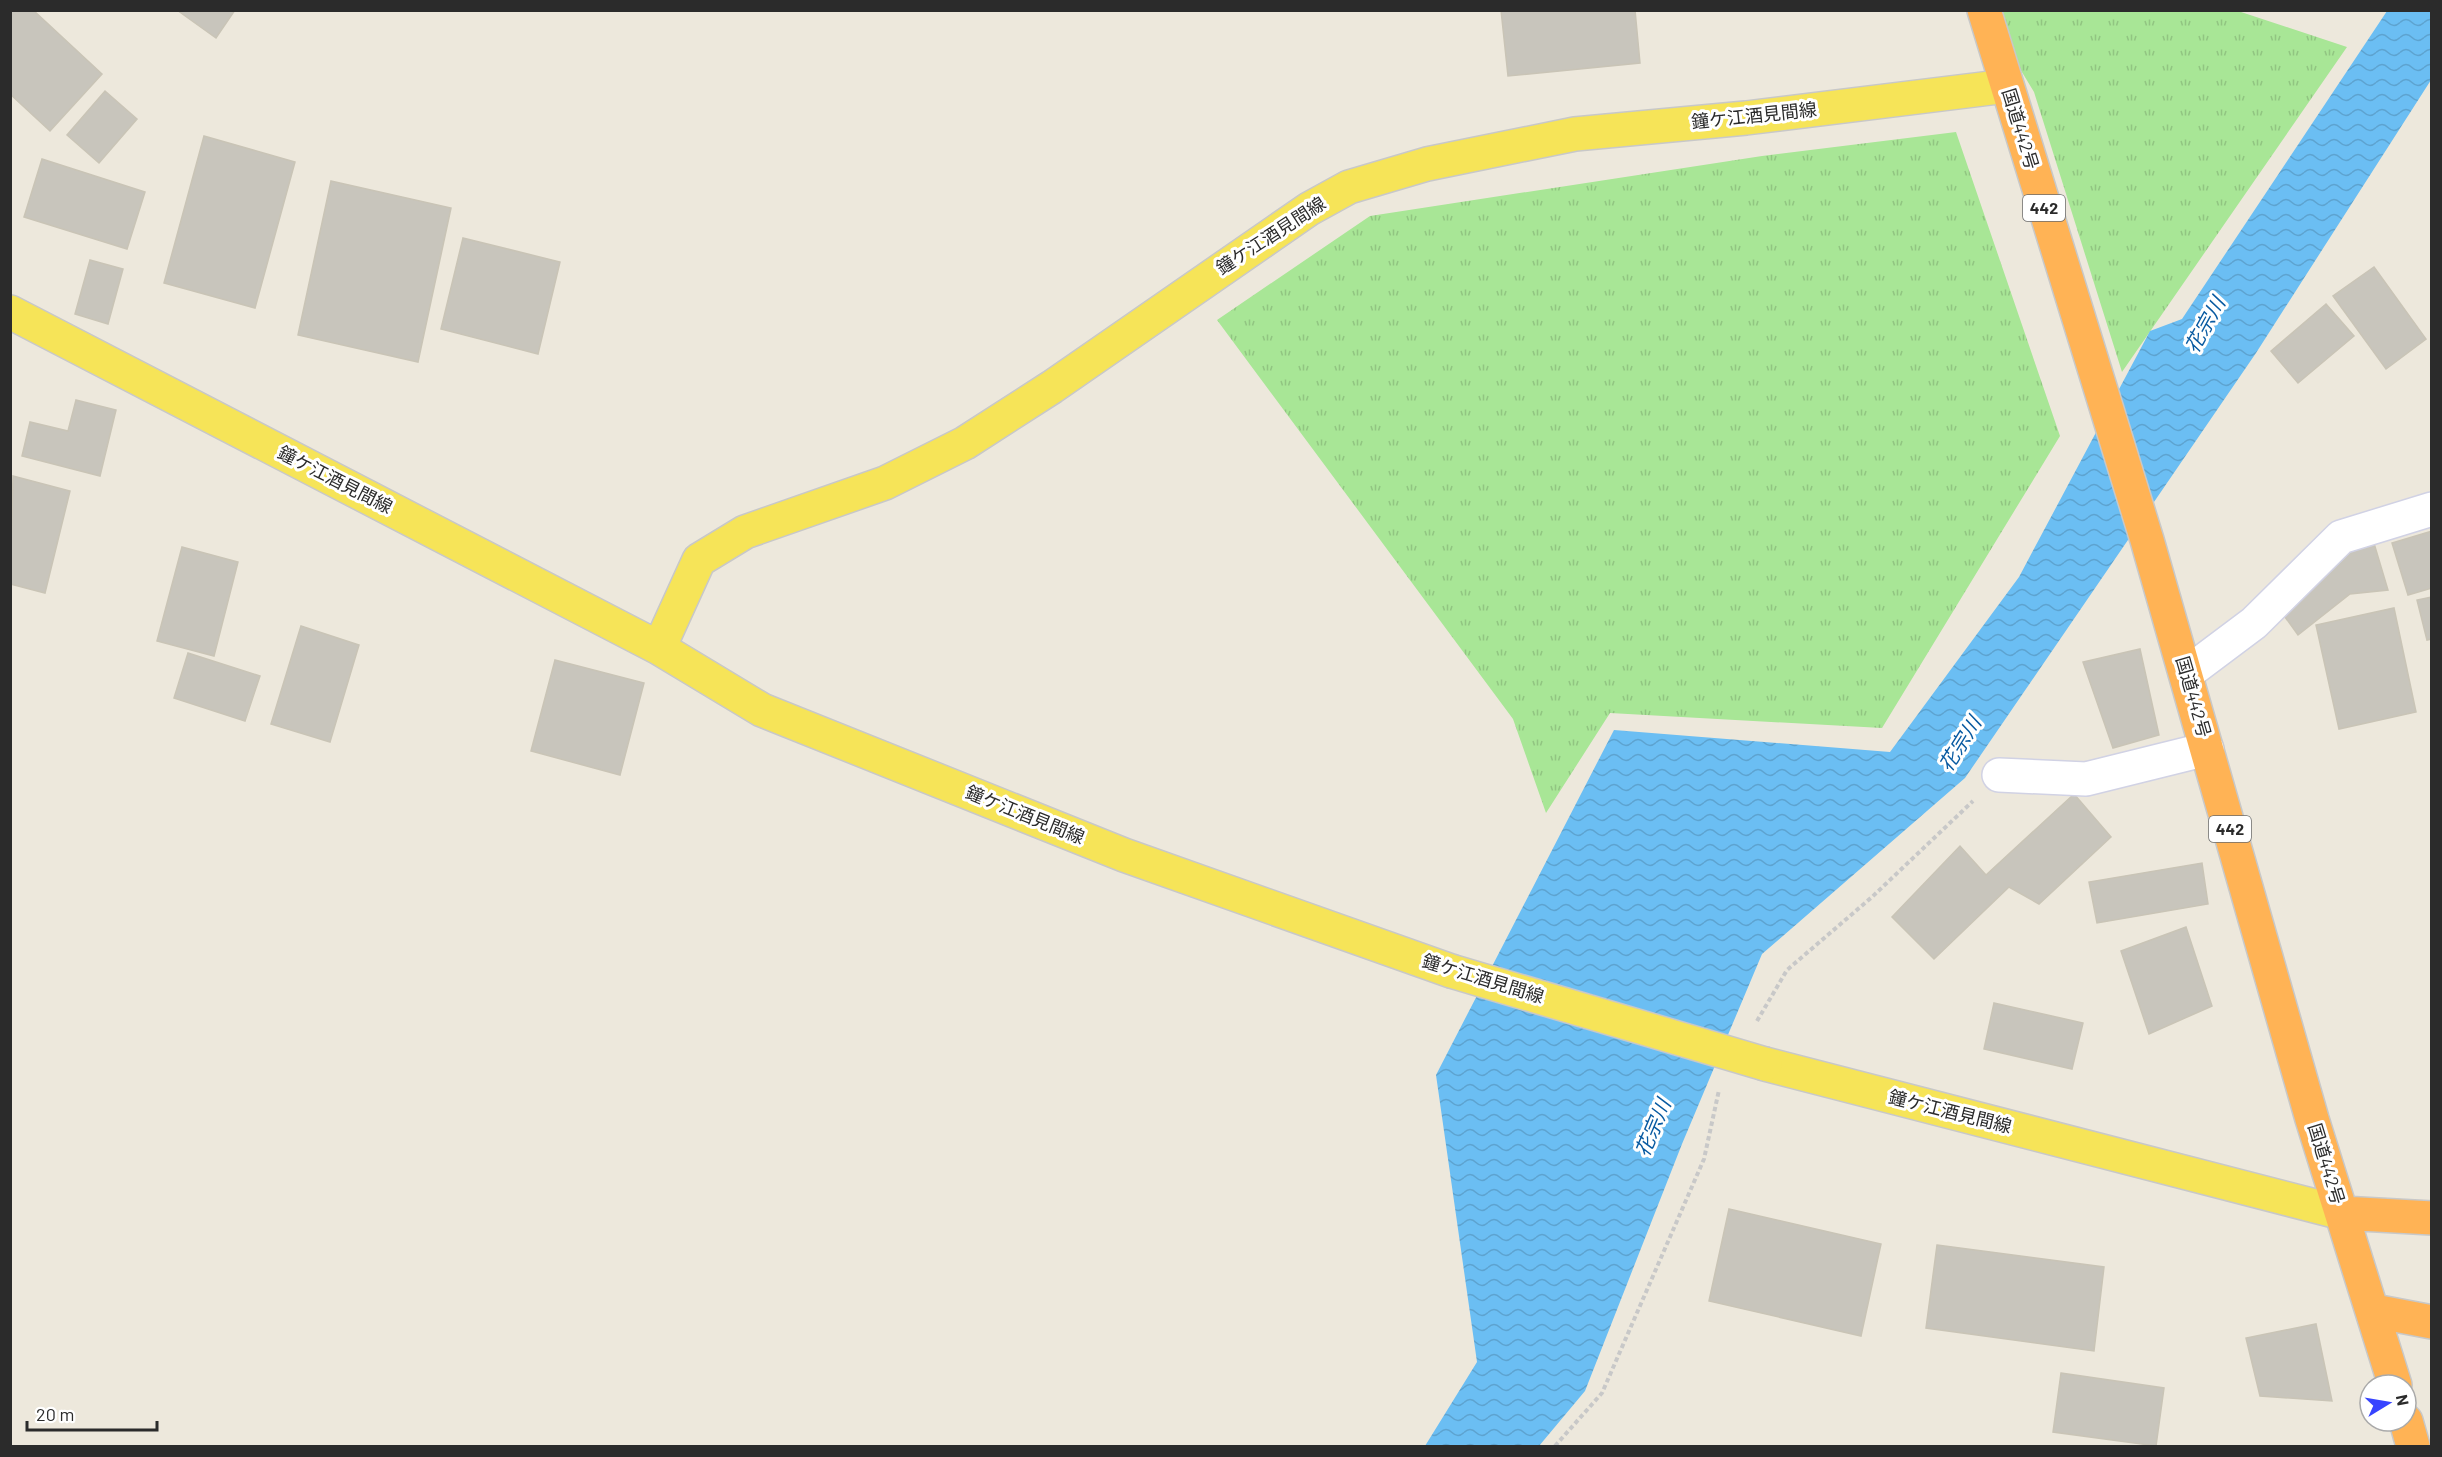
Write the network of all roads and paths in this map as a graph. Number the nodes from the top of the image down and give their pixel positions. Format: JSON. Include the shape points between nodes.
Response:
{"nodes":[{"id":1,"x":1984,"y":10,"type":"edge"},
{"id":2,"x":2007,"y":86,"type":"junction"},
{"id":3,"x":10,"y":312,"type":"edge"},
{"id":4,"x":2432,"y":509,"type":"edge"},
{"id":5,"x":659,"y":648,"type":"junction"},
{"id":6,"x":2186,"y":674,"type":"junction"},
{"id":7,"x":2207,"y":749,"type":"junction"},
{"id":8,"x":1999,"y":775,"type":"dead end"},
{"id":9,"x":2342,"y":1213,"type":"junction"},
{"id":10,"x":2432,"y":1218,"type":"edge"},
{"id":11,"x":2374,"y":1311,"type":"junction"},
{"id":12,"x":2432,"y":1322,"type":"edge"},
{"id":13,"x":2392,"y":1373,"type":"edge"}],
"edges":[{"from":1,"to":2,"type":"highway","name":"国道442号","number":"442"},
{"from":2,"to":5,"type":"main road","name":"鐘ケ江酒見間線","via":[[1575,134],[1427,164],[1349,187],[1309,209],[965,443],[885,483],[745,532],[699,560]]},
{"from":2,"to":6,"type":"highway","name":"国道442号","number":"442"},
{"from":3,"to":5,"type":"main road","name":"鐘ケ江酒見間線"},
{"from":4,"to":6,"type":"street","via":[[2341,537],[2254,623]]},
{"from":5,"to":9,"type":"main road","name":"鐘ケ江酒見間線","bridge":true,"via":[[762,710],[1124,855],[1451,971],[1765,1064]]},
{"from":6,"to":7,"type":"highway","name":"国道442号","number":"442"},
{"from":7,"to":8,"type":"street","via":[[2086,779]]},
{"from":7,"to":9,"type":"highway","name":"国道442号","number":"442"},
{"from":9,"to":10,"type":"highway"},
{"from":9,"to":11,"type":"highway","name":"国道442号","number":"442"},
{"from":11,"to":12,"type":"highway"},
{"from":11,"to":13,"type":"highway","name":"国道442号","number":"442"}]}
